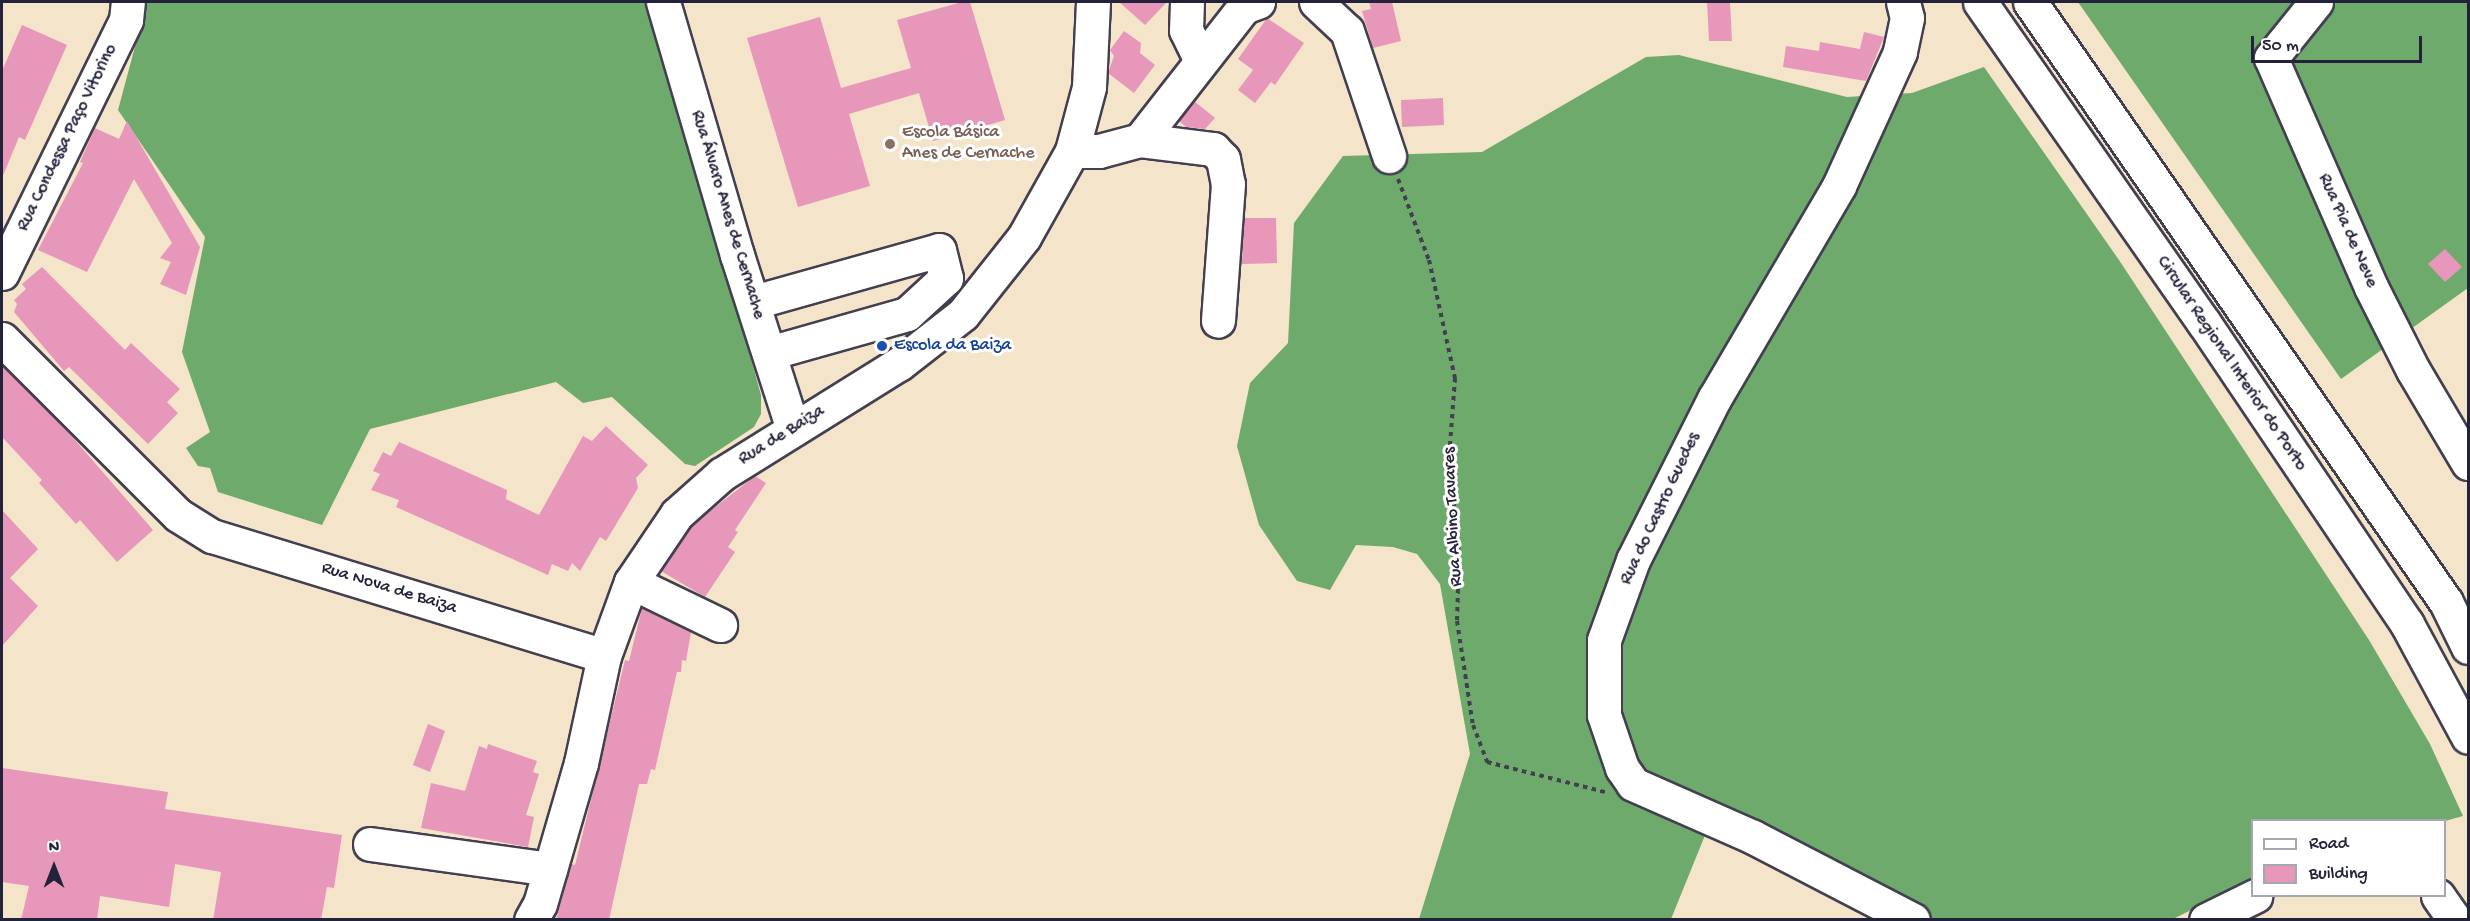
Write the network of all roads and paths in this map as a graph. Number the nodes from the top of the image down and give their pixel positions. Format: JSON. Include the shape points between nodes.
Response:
{"nodes":[{"id":1,"x":128,"y":2,"type":"edge"},
{"id":2,"x":663,"y":2,"type":"edge"},
{"id":3,"x":1093,"y":2,"type":"edge"},
{"id":4,"x":1187,"y":2,"type":"edge"},
{"id":5,"x":1258,"y":2,"type":"edge"},
{"id":6,"x":1316,"y":2,"type":"edge"},
{"id":7,"x":1903,"y":2,"type":"edge"},
{"id":8,"x":1980,"y":2,"type":"edge"},
{"id":9,"x":2030,"y":2,"type":"edge"},
{"id":10,"x":2316,"y":2,"type":"edge"},
{"id":11,"x":1201,"y":61,"type":"junction"},
{"id":12,"x":1140,"y":140,"type":"junction"},
{"id":13,"x":1072,"y":151,"type":"junction"},
{"id":14,"x":1389,"y":156,"type":"joint"},
{"id":15,"x":2,"y":273,"type":"edge"},
{"id":16,"x":754,"y":302,"type":"junction"},
{"id":17,"x":1218,"y":321,"type":"dead end"},
{"id":18,"x":2,"y":339,"type":"edge"},
{"id":19,"x":769,"y":353,"type":"junction"},
{"id":20,"x":793,"y":429,"type":"junction"},
{"id":21,"x":2469,"y":463,"type":"edge"},
{"id":22,"x":631,"y":582,"type":"junction"},
{"id":23,"x":720,"y":625,"type":"dead end"},
{"id":24,"x":2469,"y":647,"type":"edge"},
{"id":25,"x":604,"y":656,"type":"junction"},
{"id":26,"x":2469,"y":736,"type":"edge"},
{"id":27,"x":1633,"y":784,"type":"junction"},
{"id":28,"x":370,"y":844,"type":"dead end"},
{"id":29,"x":550,"y":868,"type":"junction"},
{"id":30,"x":2253,"y":897,"type":"edge"},
{"id":31,"x":2439,"y":897,"type":"edge"},
{"id":32,"x":531,"y":920,"type":"edge"},
{"id":33,"x":1913,"y":920,"type":"edge"},
{"id":34,"x":2206,"y":920,"type":"edge"},
{"id":35,"x":2455,"y":920,"type":"edge"}],
"edges":[{"from":1,"to":15,"type":"main road","name":"Rua Condessa Paço Vitorino","via":[[126,20]]},
{"from":2,"to":16,"type":"main road","name":"Rua Álvaro Anes de Cernache"},
{"from":3,"to":13,"type":"main road","name":"Rua de Baiza","via":[[1089,87]]},
{"from":4,"to":11,"type":"main road","via":[[1186,30]]},
{"from":5,"to":11,"type":"main road","via":[[1244,7]]},
{"from":6,"to":14,"type":"main road","via":[[1347,31]]},
{"from":7,"to":27,"type":"main road","name":"Rua do Castro Guedes","via":[[1907,18],[1900,52],[1839,186],[1715,397],[1633,560],[1604,640],[1604,715],[1622,768]]},
{"from":8,"to":26,"type":"main road","name":"Circular Regional Interior do Porto","via":[[2211,332],[2407,624]]},
{"from":9,"to":24,"type":"main road","via":[[2446,602]]},
{"from":10,"to":21,"type":"main road","name":"Rua Pia de Neve","via":[[2271,58],[2371,287],[2413,370]]},
{"from":11,"to":12,"type":"main road"},
{"from":12,"to":13,"type":"main road","via":[[1099,151]]},
{"from":12,"to":17,"type":"main road","via":[[1213,150],[1223,159],[1228,184]]},
{"from":13,"to":20,"type":"main road","name":"Rua de Baiza","via":[[1024,237],[963,314],[899,363]]},
{"from":14,"to":27,"type":"path","name":"Rua Albino Tavares","via":[[1429,260],[1455,378],[1449,457],[1459,553],[1457,621],[1468,672],[1473,725],[1487,762],[1612,794]]},
{"from":16,"to":19,"type":"main road","name":"Rua Álvaro Anes de Cernache"},
{"from":16,"to":19,"type":"main road","via":[[939,250],[946,278],[907,314]]},
{"from":18,"to":25,"type":"main road","name":"Rua Nova de Baiza","via":[[178,515],[212,536]]},
{"from":19,"to":20,"type":"main road","name":"Rua Álvaro Anes de Cernache"},
{"from":20,"to":22,"type":"main road","name":"Rua de Baiza","via":[[722,474],[677,514]]},
{"from":22,"to":23,"type":"main road"},
{"from":22,"to":25,"type":"main road","name":"Rua de Baiza"},
{"from":25,"to":29,"type":"main road","name":"Rua de Baiza","via":[[580,763]]},
{"from":27,"to":33,"type":"main road","via":[[1754,837]]},
{"from":28,"to":29,"type":"main road"},
{"from":29,"to":32,"type":"main road","name":"Rua de Baiza"},
{"from":30,"to":34,"type":"main road"},
{"from":31,"to":35,"type":"main road"}]}
